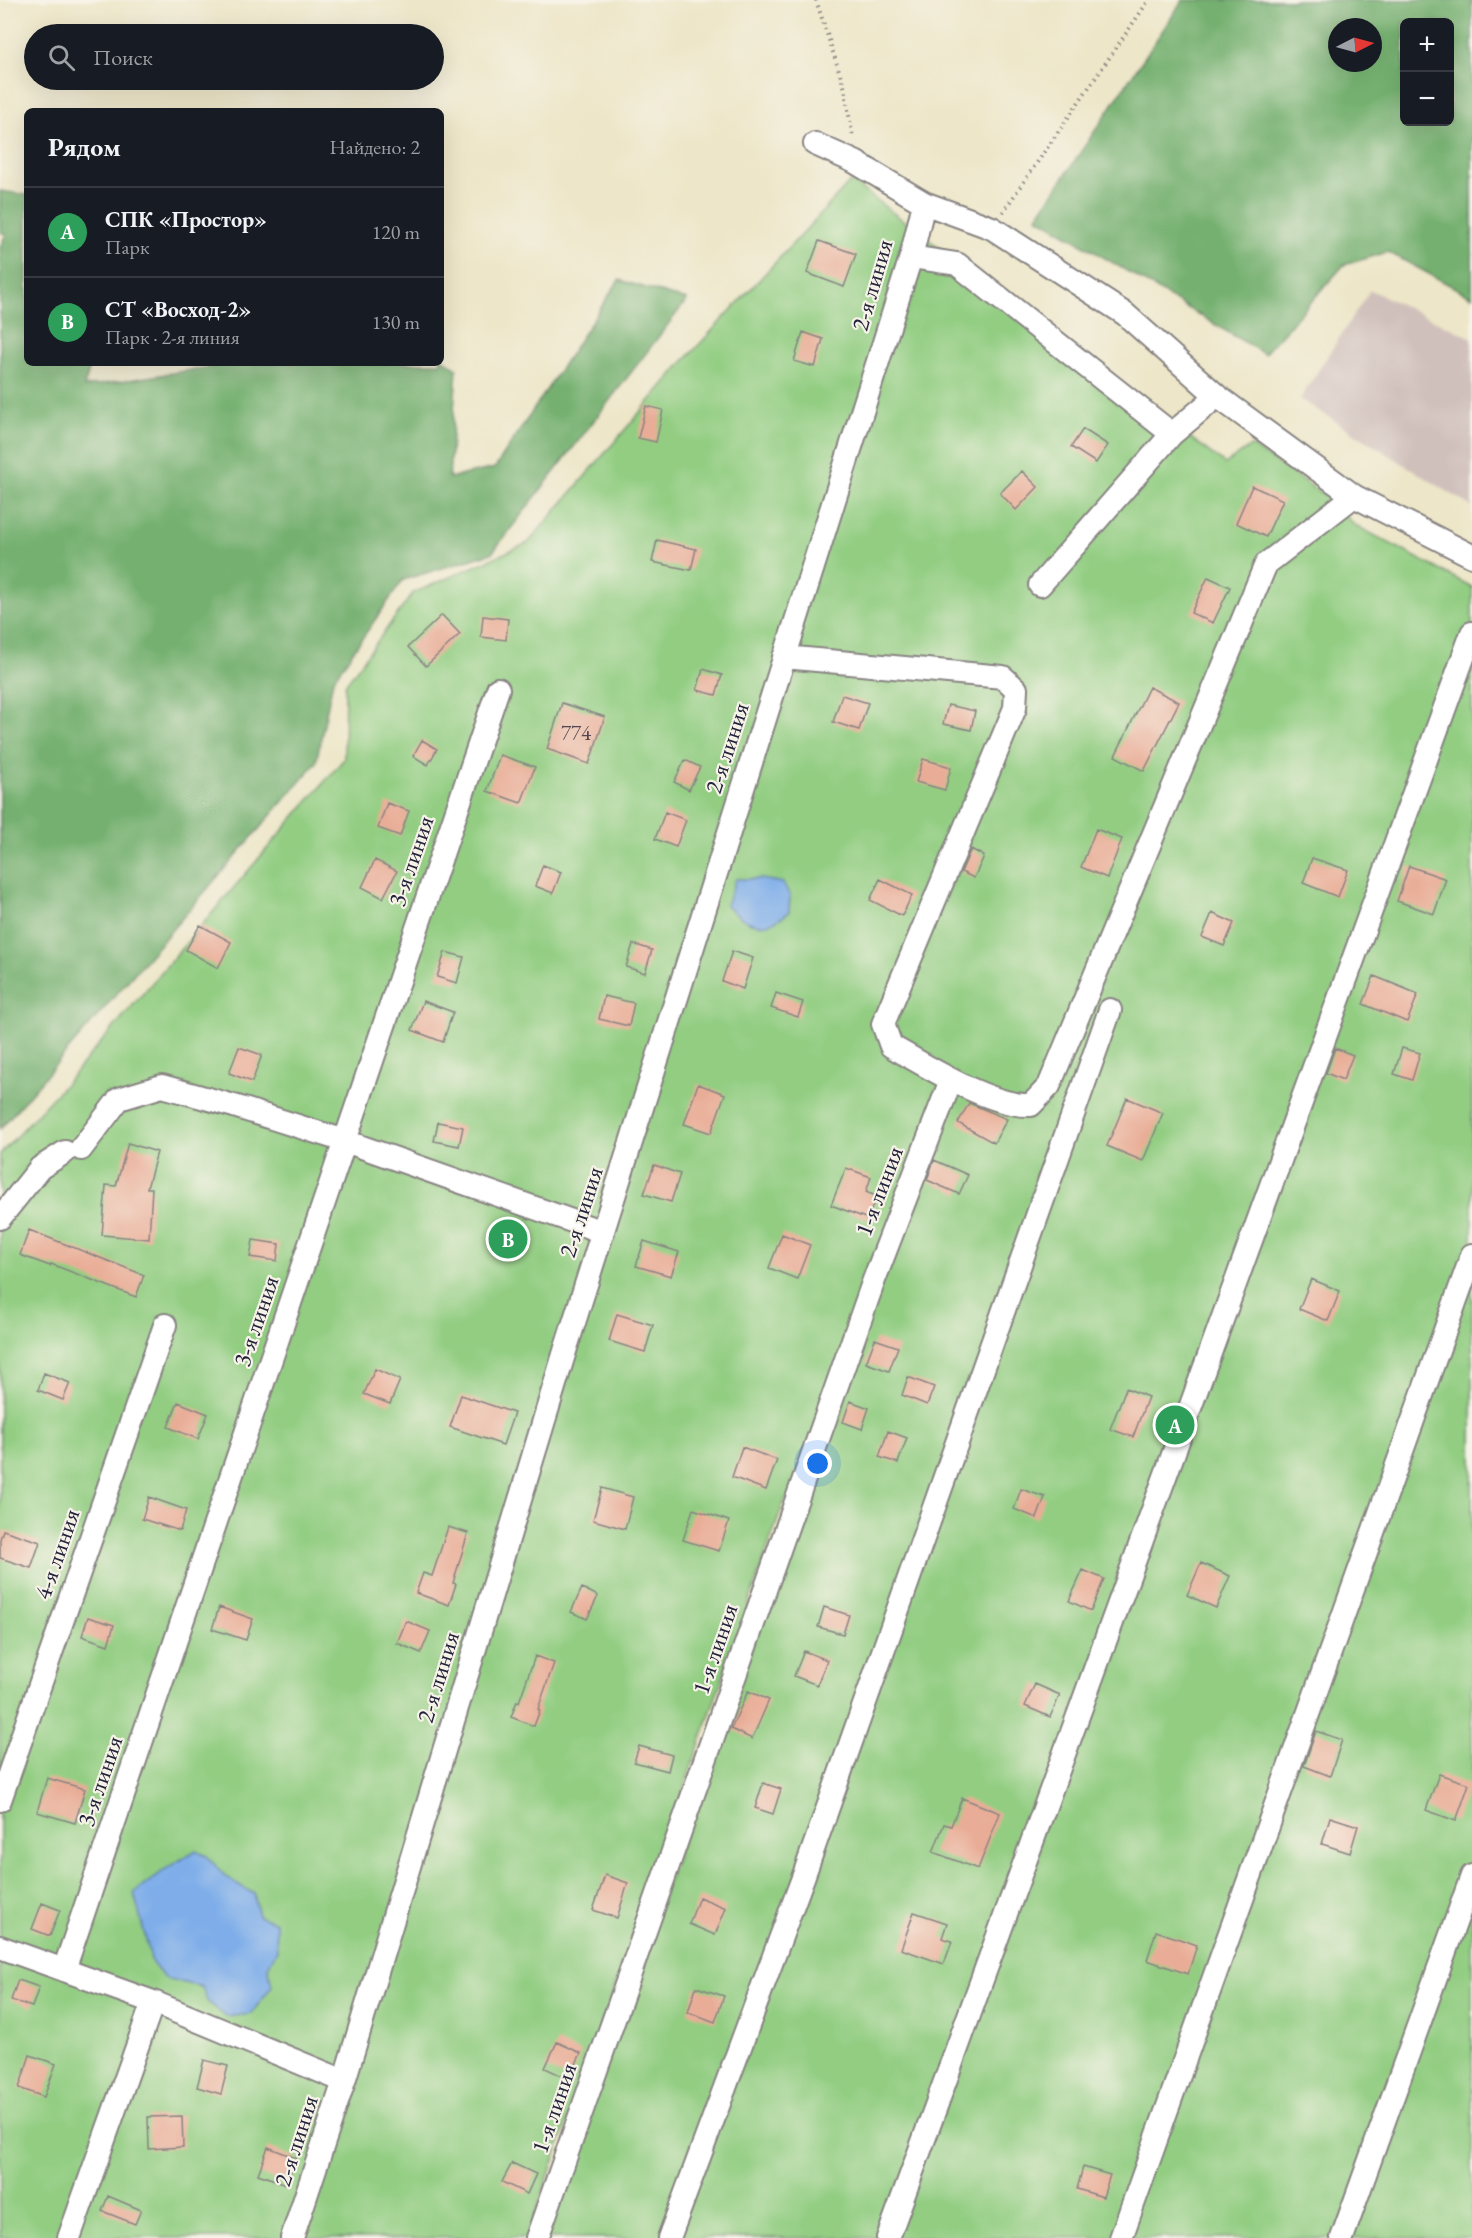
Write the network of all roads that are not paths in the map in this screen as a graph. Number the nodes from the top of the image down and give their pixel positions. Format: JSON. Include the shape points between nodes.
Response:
{"nodes":[{"id":1,"x":815,"y":144,"type":"dead end"},
{"id":2,"x":924,"y":203,"type":"junction"},
{"id":3,"x":911,"y":257,"type":"junction"},
{"id":4,"x":1217,"y":396,"type":"junction"},
{"id":5,"x":1172,"y":434,"type":"junction"},
{"id":6,"x":1354,"y":496,"type":"junction"},
{"id":7,"x":1472,"y":556,"type":"edge"},
{"id":8,"x":1040,"y":585,"type":"dead end"},
{"id":9,"x":1472,"y":633,"type":"edge"},
{"id":10,"x":784,"y":657,"type":"junction"},
{"id":11,"x":498,"y":689,"type":"dead end"},
{"id":12,"x":1110,"y":1010,"type":"dead end"},
{"id":13,"x":951,"y":1080,"type":"junction"},
{"id":14,"x":345,"y":1141,"type":"junction"},
{"id":15,"x":0,"y":1218,"type":"edge"},
{"id":16,"x":603,"y":1232,"type":"junction"},
{"id":17,"x":1472,"y":1255,"type":"edge"},
{"id":18,"x":165,"y":1325,"type":"dead end"},
{"id":19,"x":0,"y":1800,"type":"edge"},
{"id":20,"x":1472,"y":1876,"type":"edge"},
{"id":21,"x":0,"y":1947,"type":"edge"},
{"id":22,"x":64,"y":1970,"type":"junction"},
{"id":23,"x":153,"y":2002,"type":"junction"},
{"id":24,"x":344,"y":2080,"type":"junction"},
{"id":25,"x":69,"y":2238,"type":"edge"},
{"id":26,"x":292,"y":2238,"type":"edge"},
{"id":27,"x":537,"y":2238,"type":"edge"},
{"id":28,"x":669,"y":2238,"type":"edge"},
{"id":29,"x":888,"y":2238,"type":"edge"},
{"id":30,"x":1120,"y":2238,"type":"edge"},
{"id":31,"x":1342,"y":2238,"type":"edge"}],
"edges":[{"from":1,"to":2,"type":"street","via":[[855,162]]},
{"from":2,"to":3,"type":"street","name":"2-я линия"},
{"from":2,"to":4,"type":"street","via":[[992,228],[1125,314]]},
{"from":3,"to":5,"type":"street","via":[[957,264]]},
{"from":3,"to":10,"type":"street","name":"2-я линия"},
{"from":4,"to":5,"type":"street"},
{"from":4,"to":6,"type":"street"},
{"from":5,"to":8,"type":"street"},
{"from":6,"to":7,"type":"street"},
{"from":6,"to":13,"type":"street","via":[[1266,564],[1049,1086],[1031,1105],[1015,1106]]},
{"from":9,"to":29,"type":"street"},
{"from":10,"to":13,"type":"street","via":[[1003,677],[1016,689],[1015,708],[883,1024],[891,1046]]},
{"from":10,"to":16,"type":"street","name":"2-я линия"},
{"from":11,"to":14,"type":"street","name":"3-я линия"},
{"from":12,"to":28,"type":"street","via":[[804,1875]]},
{"from":13,"to":27,"type":"street","name":"1-я линия","via":[[874,1280]]},
{"from":14,"to":15,"type":"street","via":[[162,1086],[119,1099],[73,1150],[40,1168]]},
{"from":14,"to":16,"type":"street"},
{"from":14,"to":22,"type":"street","name":"3-я линия"},
{"from":16,"to":24,"type":"street","name":"2-я линия"},
{"from":17,"to":30,"type":"street"},
{"from":18,"to":19,"type":"street","name":"4-я линия"},
{"from":20,"to":31,"type":"street"},
{"from":21,"to":22,"type":"street"},
{"from":22,"to":23,"type":"street"},
{"from":23,"to":24,"type":"street"},
{"from":23,"to":25,"type":"street"},
{"from":24,"to":26,"type":"street","name":"2-я линия"}]}
